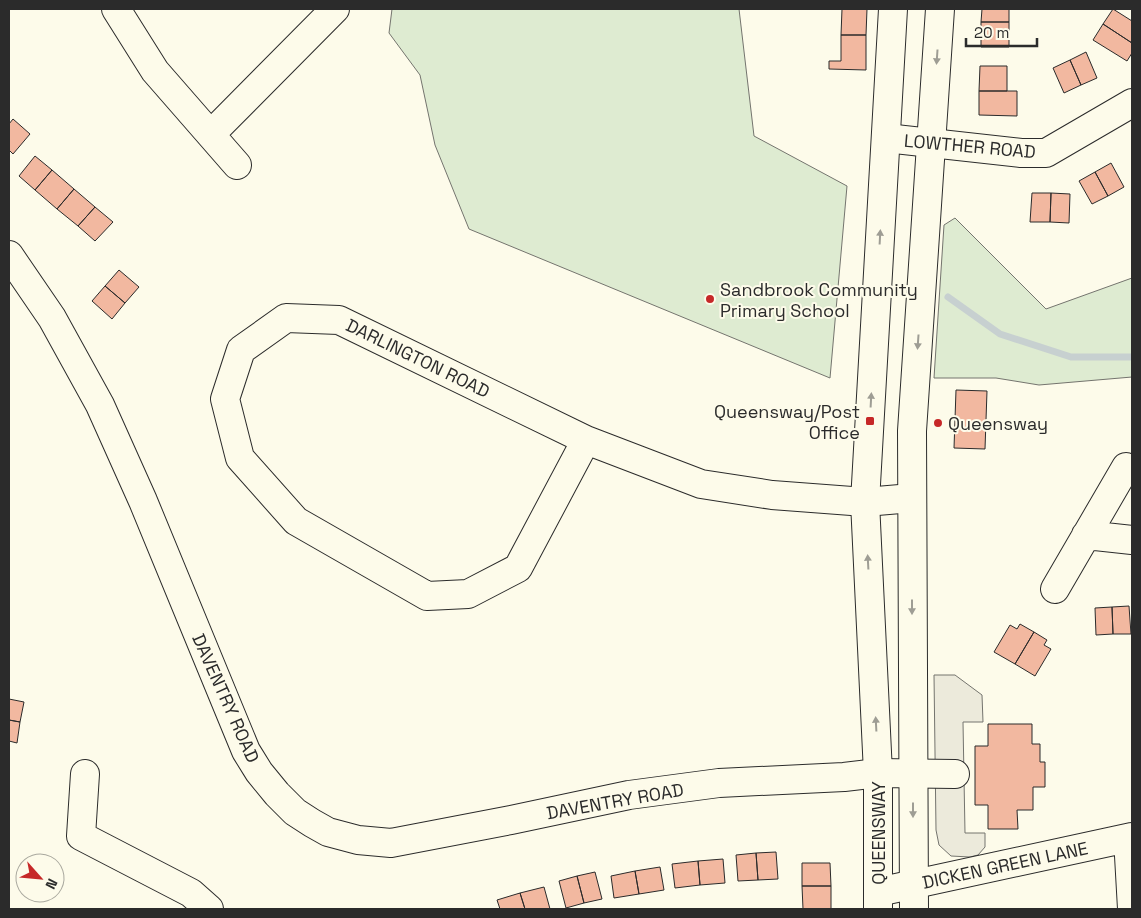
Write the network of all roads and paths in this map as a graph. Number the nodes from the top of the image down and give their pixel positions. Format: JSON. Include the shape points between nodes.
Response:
{"nodes":[{"id":1,"x":116,"y":9,"type":"edge"},
{"id":2,"x":893,"y":9,"type":"edge"},
{"id":3,"x":940,"y":9,"type":"edge"},
{"id":4,"x":335,"y":10,"type":"edge"},
{"id":5,"x":1132,"y":103,"type":"edge"},
{"id":6,"x":210,"y":134,"type":"junction"},
{"id":7,"x":886,"y":138,"type":"junction"},
{"id":8,"x":931,"y":144,"type":"junction"},
{"id":9,"x":237,"y":165,"type":"dead end"},
{"id":10,"x":9,"y":255,"type":"edge"},
{"id":11,"x":586,"y":440,"type":"junction"},
{"id":12,"x":1126,"y":467,"type":"dead end"},
{"id":13,"x":912,"y":498,"type":"junction"},
{"id":14,"x":865,"y":502,"type":"junction"},
{"id":15,"x":1086,"y":535,"type":"junction"},
{"id":16,"x":1132,"y":540,"type":"edge"},
{"id":17,"x":1055,"y":588,"type":"dead end"},
{"id":18,"x":878,"y":773,"type":"junction"},
{"id":19,"x":913,"y":773,"type":"junction"},
{"id":20,"x":85,"y":774,"type":"dead end"},
{"id":21,"x":954,"y":774,"type":"dead end"},
{"id":22,"x":1130,"y":837,"type":"edge"},
{"id":23,"x":914,"y":897,"type":"edge"},
{"id":24,"x":878,"y":900,"type":"edge"},
{"id":25,"x":209,"y":909,"type":"edge"},
{"id":26,"x":1132,"y":909,"type":"edge"}],
"edges":[{"from":1,"to":6,"type":"main road","via":[[155,71]]},
{"from":2,"to":7,"type":"main road","name":"QUEENSWAY"},
{"from":3,"to":8,"type":"main road","name":"QUEENSWAY","one_way":true},
{"from":4,"to":6,"type":"main road"},
{"from":5,"to":8,"type":"main road","name":"LOWTHER ROAD","via":[[1046,153]]},
{"from":6,"to":9,"type":"main road"},
{"from":7,"to":8,"type":"main road","name":"LOWTHER ROAD"},
{"from":14,"to":7,"type":"main road","name":"QUEENSWAY","one_way":true},
{"from":8,"to":13,"type":"main road","name":"QUEENSWAY","one_way":true,"via":[[912,431]]},
{"from":10,"to":18,"type":"main road","name":"DAVENTRY ROAD","via":[[52,318],[100,405],[246,751],[277,794],[312,823],[328,832],[358,840],[391,843],[629,795],[719,783]]},
{"from":11,"to":11,"type":"main road","name":"DARLINGTON ROAD","via":[[339,320],[286,318],[241,350],[225,398],[240,458],[296,521],[427,596],[468,594],[518,568]]},
{"from":11,"to":14,"type":"main road","name":"DARLINGTON ROAD","via":[[701,484],[772,495]]},
{"from":12,"to":15,"type":"main road"},
{"from":13,"to":14,"type":"main road","name":"DARLINGTON ROAD"},
{"from":13,"to":19,"type":"main road","name":"QUEENSWAY","one_way":true},
{"from":18,"to":14,"type":"main road","name":"QUEENSWAY","one_way":true},
{"from":15,"to":16,"type":"main road"},
{"from":15,"to":17,"type":"main road"},
{"from":18,"to":19,"type":"main road","name":"DAVENTRY ROAD"},
{"from":18,"to":24,"type":"main road","name":"QUEENSWAY"},
{"from":19,"to":21,"type":"main road","name":"DAVENTRY ROAD"},
{"from":19,"to":23,"type":"main road","name":"QUEENSWAY","one_way":true},
{"from":20,"to":25,"type":"main road","via":[[82,836],[190,893]]},
{"from":22,"to":23,"type":"main road","name":"DICKEN GREEN LANE"},
{"from":22,"to":26,"type":"main road"},
{"from":23,"to":24,"type":"main road","name":"DICKEN GREEN LANE"}]}
